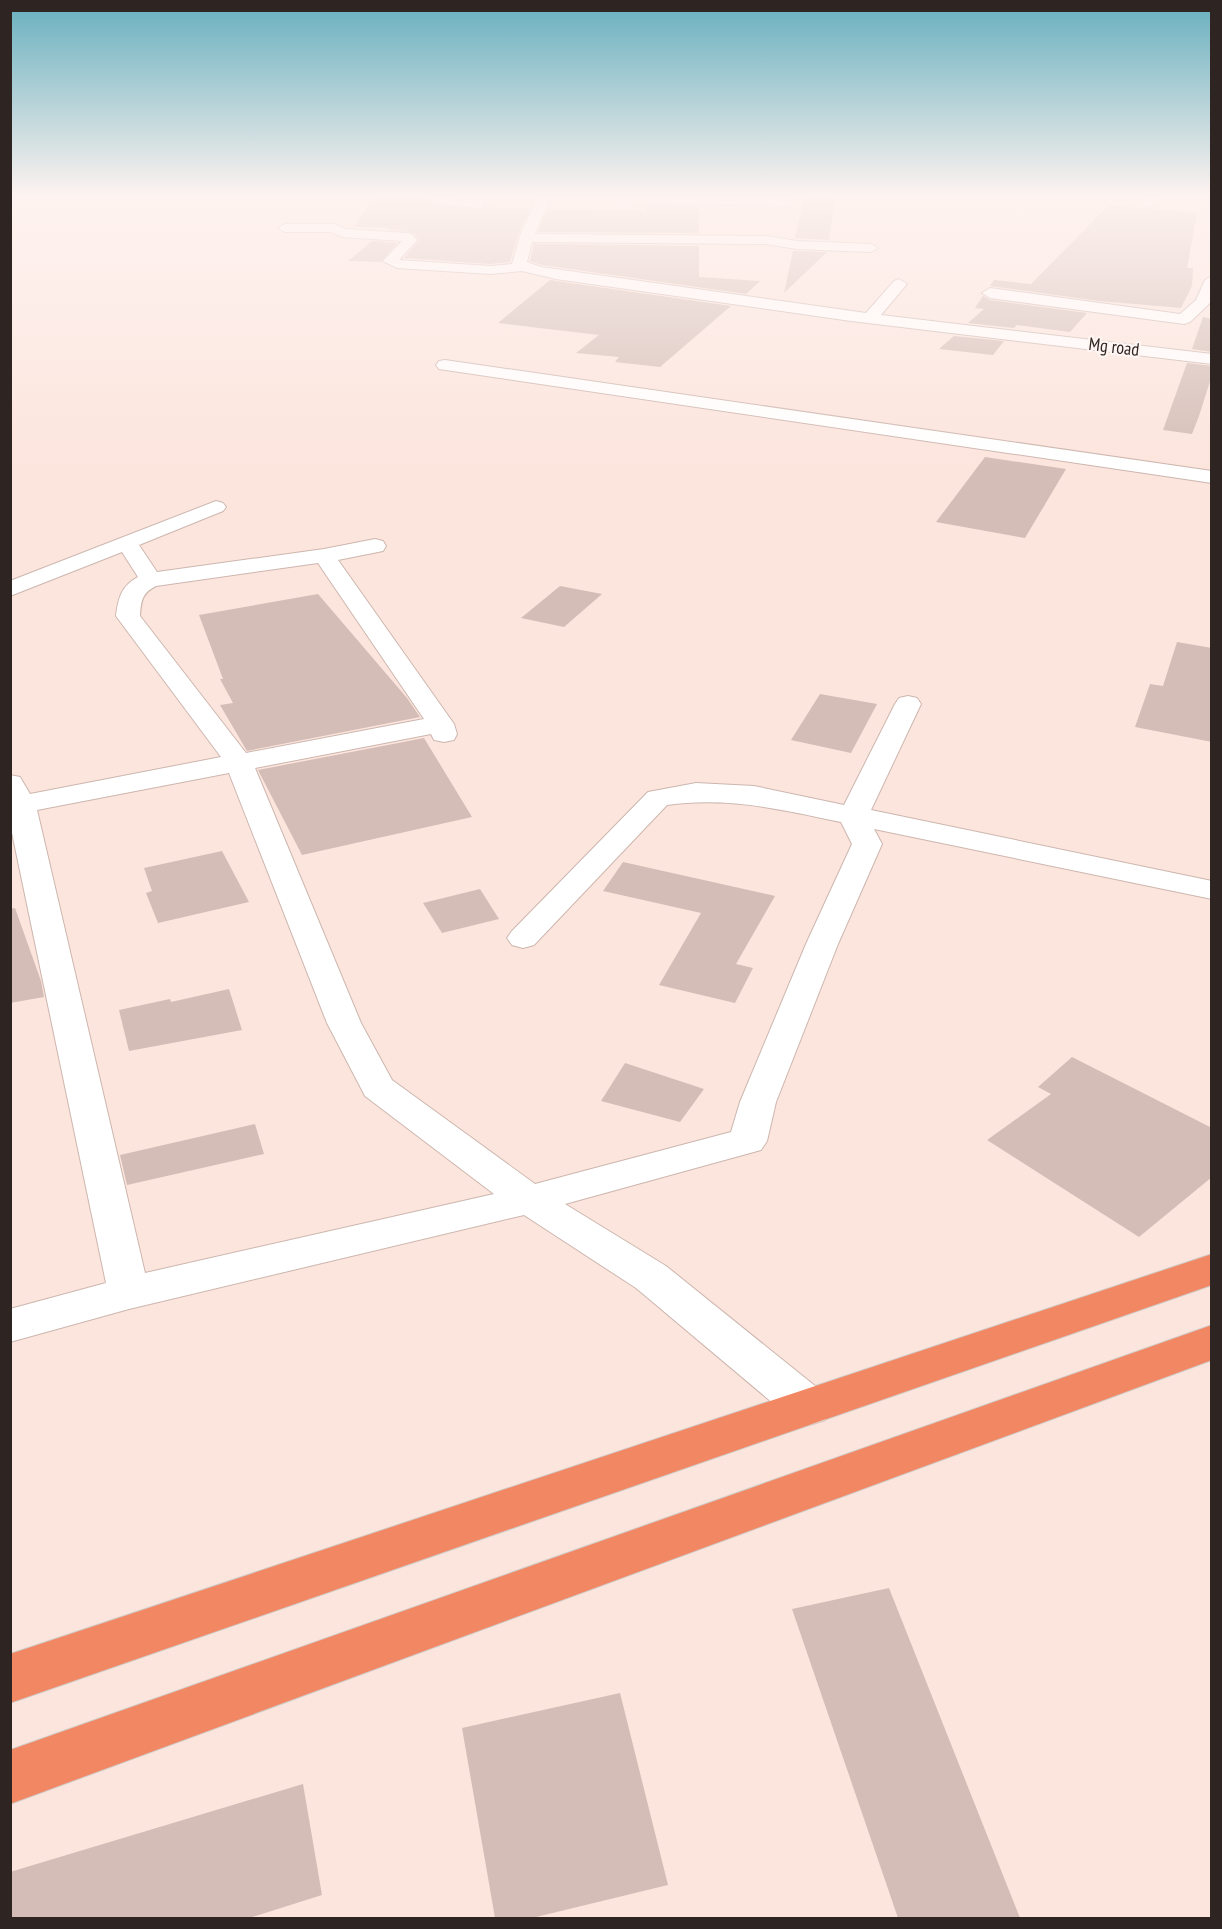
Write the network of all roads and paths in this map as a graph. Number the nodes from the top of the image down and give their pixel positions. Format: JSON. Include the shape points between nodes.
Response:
{"nodes":[{"id":1,"x":655,"y":287,"type":"edge"},
{"id":2,"x":896,"y":287,"type":"edge"},
{"id":3,"x":1209,"y":287,"type":"edge"},
{"id":4,"x":990,"y":293,"type":"dead end"},
{"id":5,"x":870,"y":318,"type":"junction"},
{"id":6,"x":1212,"y":359,"type":"edge"},
{"id":7,"x":445,"y":365,"type":"dead end"},
{"id":8,"x":1212,"y":477,"type":"edge"},
{"id":9,"x":216,"y":507,"type":"dead end"},
{"id":10,"x":127,"y":543,"type":"junction"},
{"id":11,"x":375,"y":546,"type":"dead end"},
{"id":12,"x":324,"y":556,"type":"junction"},
{"id":13,"x":152,"y":580,"type":"junction"},
{"id":14,"x":10,"y":589,"type":"edge"},
{"id":15,"x":908,"y":704,"type":"dead end"},
{"id":16,"x":239,"y":762,"type":"junction"},
{"id":17,"x":14,"y":798,"type":"edge"},
{"id":18,"x":853,"y":817,"type":"junction"},
{"id":19,"x":1212,"y":890,"type":"edge"},
{"id":20,"x":523,"y":938,"type":"dead end"},
{"id":21,"x":529,"y":1200,"type":"junction"},
{"id":22,"x":1212,"y":1269,"type":"edge"},
{"id":23,"x":129,"y":1293,"type":"junction"},
{"id":24,"x":10,"y":1326,"type":"edge"},
{"id":25,"x":1212,"y":1341,"type":"edge"},
{"id":26,"x":809,"y":1407,"type":"junction"},
{"id":27,"x":10,"y":1679,"type":"edge"},
{"id":28,"x":10,"y":1777,"type":"edge"}],
"edges":[{"from":1,"to":5,"type":"street","name":"Mg road","via":[[744,303]]},
{"from":2,"to":5,"type":"street"},
{"from":3,"to":4,"type":"street","via":[[1203,302],[1184,319]]},
{"from":5,"to":6,"type":"street","name":"Mg road"},
{"from":7,"to":8,"type":"street"},
{"from":9,"to":10,"type":"street"},
{"from":10,"to":13,"type":"street"},
{"from":10,"to":14,"type":"street"},
{"from":11,"to":12,"type":"street"},
{"from":12,"to":13,"type":"street"},
{"from":12,"to":16,"type":"street","via":[[442,729]]},
{"from":13,"to":16,"type":"street","via":[[136,586],[129,597],[128,616]]},
{"from":15,"to":18,"type":"street"},
{"from":16,"to":17,"type":"street"},
{"from":16,"to":21,"type":"street","via":[[344,1023],[378,1088]]},
{"from":17,"to":23,"type":"street"},
{"from":18,"to":19,"type":"street"},
{"from":18,"to":20,"type":"street","via":[[754,795],[696,792],[658,798]]},
{"from":18,"to":21,"type":"street","via":[[867,844],[758,1102],[748,1140]]},
{"from":21,"to":23,"type":"street"},
{"from":21,"to":26,"type":"street","via":[[651,1277]]},
{"from":22,"to":26,"type":"highway"},
{"from":23,"to":24,"type":"street"},
{"from":25,"to":28,"type":"highway"},
{"from":26,"to":27,"type":"highway"}]}
